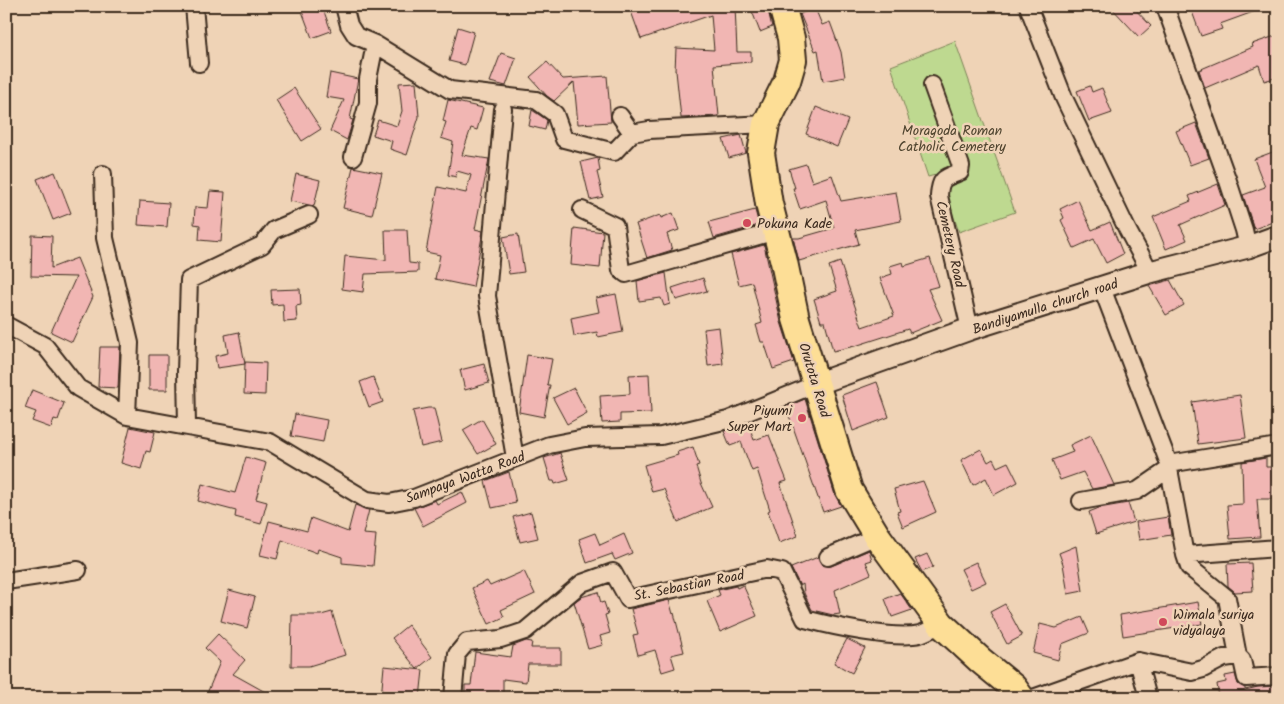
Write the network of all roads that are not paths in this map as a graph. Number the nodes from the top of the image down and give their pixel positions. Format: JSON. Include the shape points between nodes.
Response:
{"nodes":[{"id":1,"x":194,"y":6,"type":"edge"},
{"id":2,"x":344,"y":6,"type":"edge"},
{"id":3,"x":1028,"y":6,"type":"edge"},
{"id":4,"x":1165,"y":6,"type":"edge"},
{"id":5,"x":787,"y":8,"type":"edge"},
{"id":6,"x":375,"y":44,"type":"junction"},
{"id":7,"x":199,"y":63,"type":"dead end"},
{"id":8,"x":932,"y":85,"type":"dead end"},
{"id":9,"x":503,"y":109,"type":"dead end"},
{"id":10,"x":620,"y":116,"type":"dead end"},
{"id":11,"x":766,"y":124,"type":"junction"},
{"id":12,"x":632,"y":133,"type":"junction"},
{"id":13,"x":353,"y":157,"type":"dead end"},
{"id":14,"x":103,"y":174,"type":"dead end"},
{"id":15,"x":582,"y":210,"type":"dead end"},
{"id":16,"x":309,"y":215,"type":"dead end"},
{"id":17,"x":776,"y":231,"type":"junction"},
{"id":18,"x":1278,"y":236,"type":"edge"},
{"id":19,"x":1248,"y":247,"type":"junction"},
{"id":20,"x":1150,"y":272,"type":"junction"},
{"id":21,"x":1102,"y":288,"type":"junction"},
{"id":22,"x":6,"y":325,"type":"edge"},
{"id":23,"x":970,"y":329,"type":"junction"},
{"id":24,"x":816,"y":384,"type":"junction"},
{"id":25,"x":127,"y":416,"type":"junction"},
{"id":26,"x":187,"y":426,"type":"junction"},
{"id":27,"x":1278,"y":446,"type":"edge"},
{"id":28,"x":515,"y":458,"type":"junction"},
{"id":29,"x":1169,"y":466,"type":"junction"},
{"id":30,"x":1082,"y":501,"type":"dead end"},
{"id":31,"x":877,"y":536,"type":"junction"},
{"id":32,"x":1278,"y":548,"type":"edge"},
{"id":33,"x":1185,"y":556,"type":"junction"},
{"id":34,"x":828,"y":557,"type":"dead end"},
{"id":35,"x":78,"y":570,"type":"dead end"},
{"id":36,"x":6,"y":581,"type":"edge"},
{"id":37,"x":941,"y":624,"type":"junction"},
{"id":38,"x":1238,"y":656,"type":"junction"},
{"id":39,"x":1138,"y":661,"type":"junction"},
{"id":40,"x":1278,"y":676,"type":"edge"},
{"id":41,"x":453,"y":698,"type":"edge"},
{"id":42,"x":1022,"y":698,"type":"edge"},
{"id":43,"x":1033,"y":698,"type":"edge"},
{"id":44,"x":1148,"y":698,"type":"edge"}],
"edges":[{"from":1,"to":7,"type":"street"},
{"from":2,"to":6,"type":"street","via":[[356,36]]},
{"from":3,"to":20,"type":"street","via":[[1064,98]]},
{"from":4,"to":19,"type":"street","via":[[1228,181]]},
{"from":5,"to":11,"type":"main road","name":"Orutota Road","via":[[793,60]]},
{"from":6,"to":12,"type":"street","via":[[450,90],[536,100],[555,114],[564,139],[614,152]]},
{"from":6,"to":13,"type":"street","via":[[368,80],[368,103]]},
{"from":8,"to":23,"type":"street","name":"Cemetery Road","via":[[961,166],[960,172],[944,178],[940,196]]},
{"from":9,"to":28,"type":"street","via":[[487,296]]},
{"from":10,"to":12,"type":"street"},
{"from":11,"to":12,"type":"street"},
{"from":11,"to":17,"type":"main road","name":"Orutota Road","via":[[761,152]]},
{"from":14,"to":25,"type":"street","via":[[106,238],[130,344]]},
{"from":15,"to":17,"type":"street","via":[[616,226],[621,270],[626,274]]},
{"from":16,"to":26,"type":"street","via":[[274,230],[262,245],[189,280]]},
{"from":17,"to":24,"type":"main road","name":"Orutota Road","via":[[796,319]]},
{"from":18,"to":19,"type":"street","name":"Bandiyamulla church road"},
{"from":19,"to":20,"type":"street","name":"Bandiyamulla church road"},
{"from":20,"to":21,"type":"street","name":"Bandiyamulla church road"},
{"from":21,"to":23,"type":"street","name":"Bandiyamulla church road"},
{"from":21,"to":29,"type":"street"},
{"from":22,"to":25,"type":"street","name":"Sampaya Watta Road","via":[[45,346],[78,388]]},
{"from":23,"to":24,"type":"street","name":"Bandiyamulla church road"},
{"from":24,"to":28,"type":"street","name":"Sampaya Watta Road","via":[[728,420],[661,436],[585,438],[549,445]]},
{"from":24,"to":31,"type":"main road","name":"Orutota Road","via":[[849,490]]},
{"from":25,"to":26,"type":"street","name":"Sampaya Watta Road"},
{"from":26,"to":28,"type":"street","name":"Sampaya Watta Road","via":[[270,442],[367,500],[389,503],[414,498]]},
{"from":27,"to":29,"type":"street"},
{"from":29,"to":30,"type":"street","via":[[1137,491]]},
{"from":29,"to":33,"type":"street"},
{"from":31,"to":34,"type":"street"},
{"from":31,"to":37,"type":"main road","name":"Orutota Road"},
{"from":32,"to":33,"type":"street"},
{"from":33,"to":38,"type":"street","via":[[1189,567],[1227,598]]},
{"from":35,"to":36,"type":"street"},
{"from":37,"to":41,"type":"street","name":"St. Sebastian Road","via":[[921,634],[900,636],[806,619],[782,572],[767,570],[628,599],[613,572],[582,583],[525,630],[501,639],[467,642],[457,654]]},
{"from":37,"to":42,"type":"main road","name":"Orutota Road"},
{"from":38,"to":39,"type":"street","via":[[1224,658],[1203,670],[1192,672]]},
{"from":38,"to":40,"type":"street","via":[[1246,678]]},
{"from":39,"to":43,"type":"street"},
{"from":39,"to":44,"type":"street"}]}
